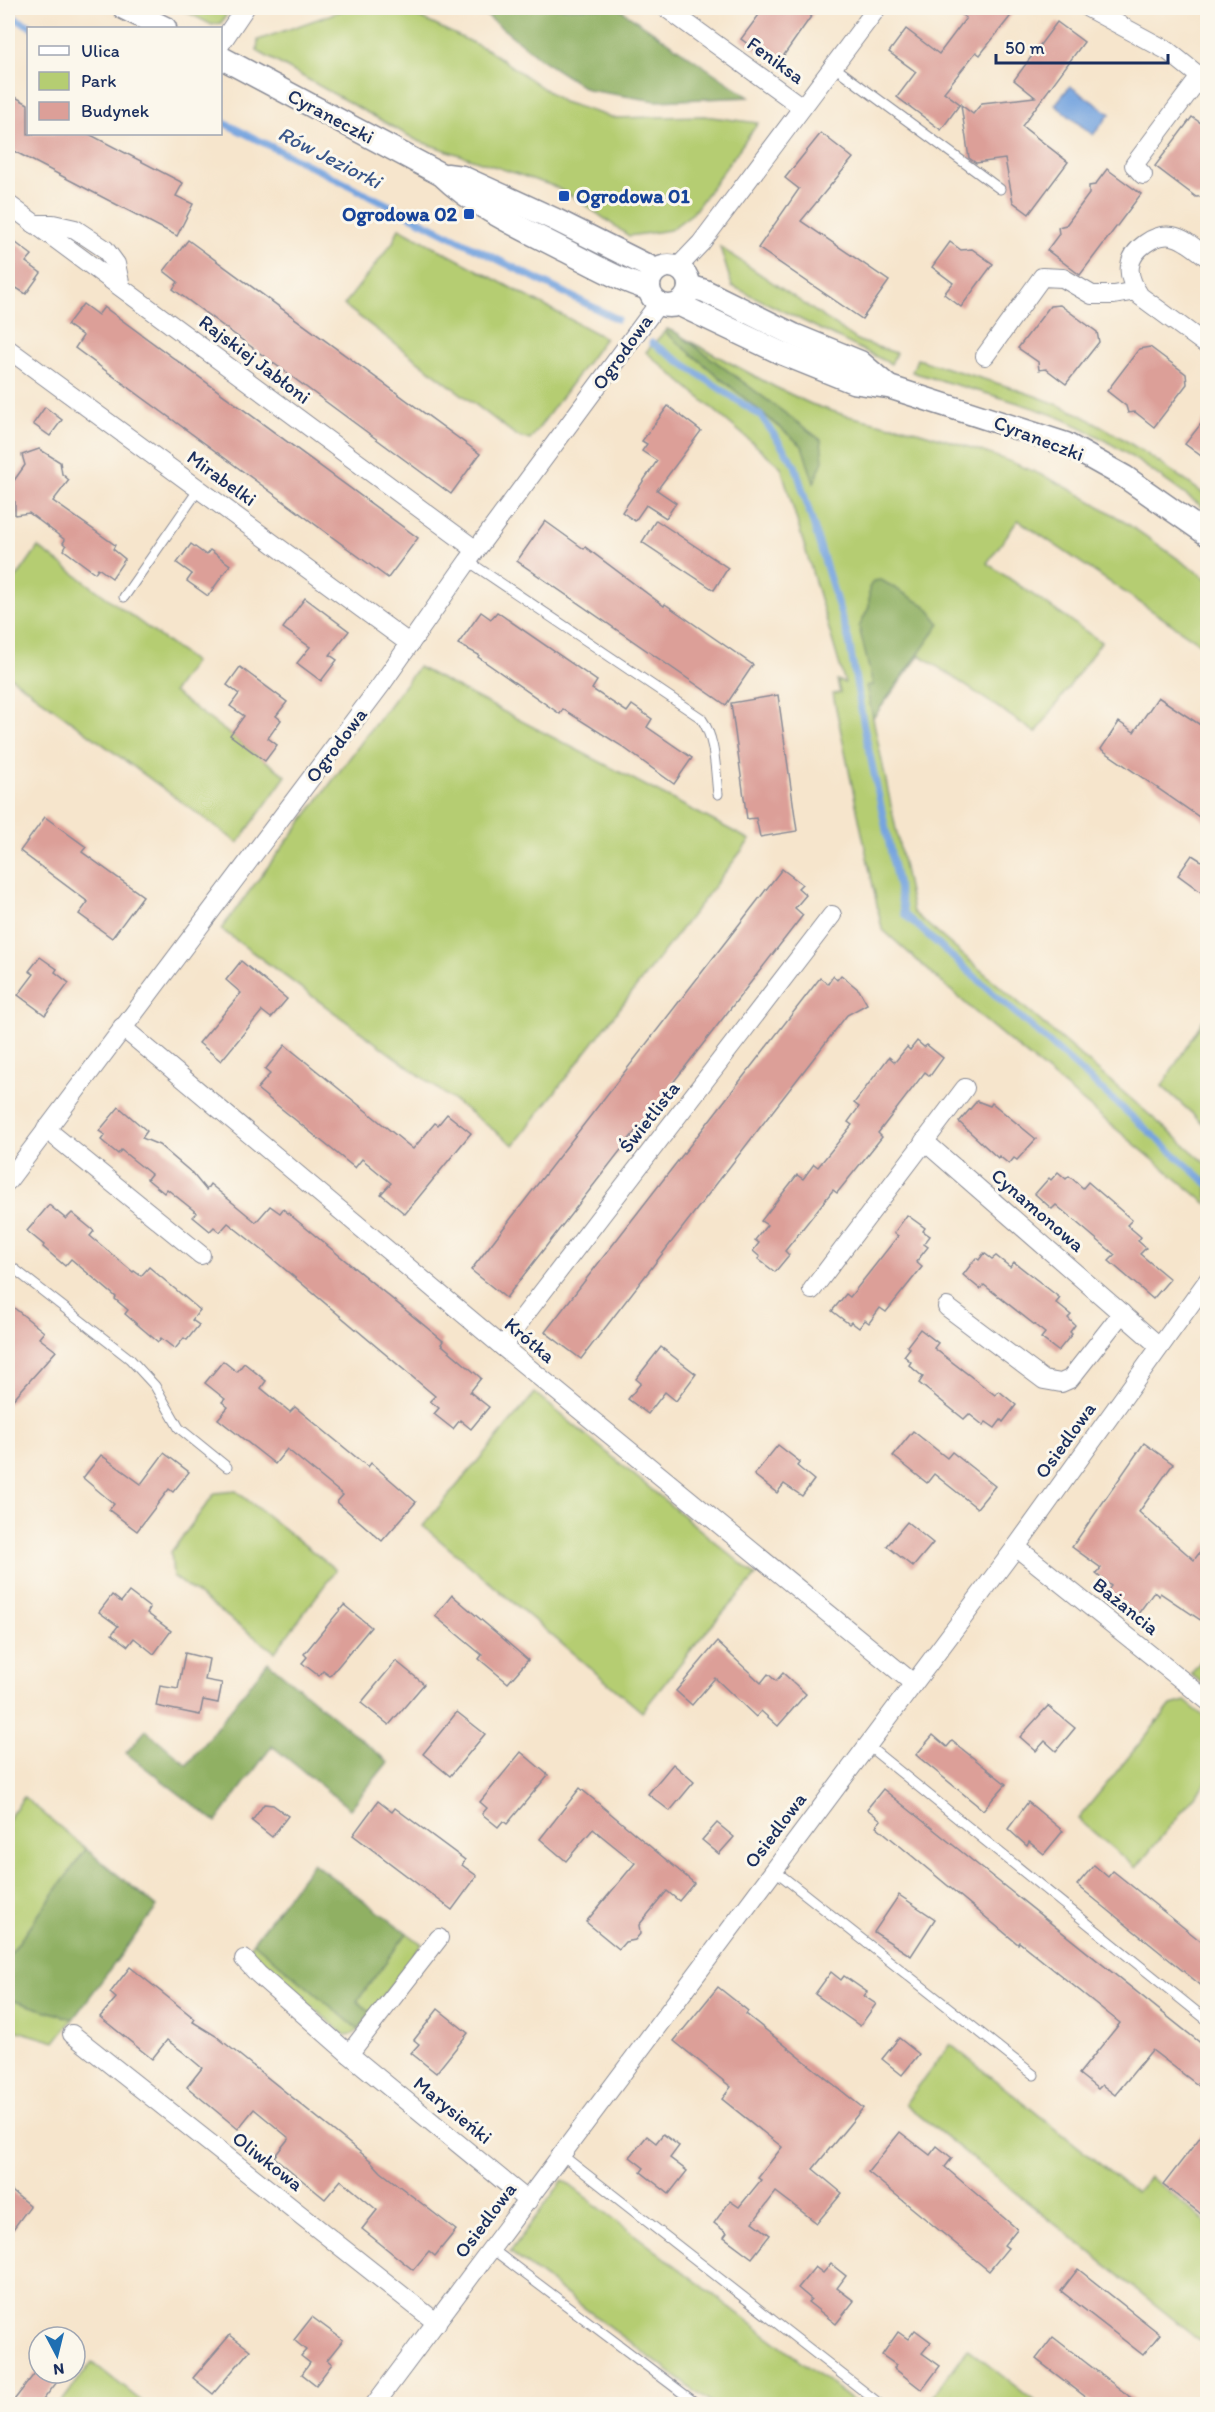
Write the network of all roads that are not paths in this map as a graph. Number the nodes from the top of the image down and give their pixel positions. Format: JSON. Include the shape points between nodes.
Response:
{"nodes":[{"id":1,"x":124,"y":8,"type":"edge"},
{"id":2,"x":245,"y":8,"type":"edge"},
{"id":3,"x":666,"y":8,"type":"edge"},
{"id":4,"x":877,"y":8,"type":"edge"},
{"id":5,"x":1088,"y":8,"type":"edge"},
{"id":6,"x":163,"y":27,"type":"edge"},
{"id":7,"x":222,"y":42,"type":"edge"},
{"id":8,"x":222,"y":58,"type":"edge"},
{"id":9,"x":833,"y":66,"type":"junction"},
{"id":10,"x":1204,"y":80,"type":"edge"},
{"id":11,"x":802,"y":107,"type":"junction"},
{"id":12,"x":1143,"y":175,"type":"dead end"},
{"id":13,"x":1000,"y":189,"type":"dead end"},
{"id":14,"x":8,"y":204,"type":"edge"},
{"id":15,"x":1208,"y":258,"type":"edge"},
{"id":16,"x":668,"y":287,"type":"junction"},
{"id":17,"x":1136,"y":291,"type":"junction"},
{"id":18,"x":1208,"y":346,"type":"edge"},
{"id":19,"x":8,"y":349,"type":"edge"},
{"id":20,"x":985,"y":356,"type":"dead end"},
{"id":21,"x":199,"y":489,"type":"junction"},
{"id":22,"x":1208,"y":535,"type":"edge"},
{"id":23,"x":472,"y":556,"type":"junction"},
{"id":24,"x":124,"y":597,"type":"dead end"},
{"id":25,"x":410,"y":644,"type":"junction"},
{"id":26,"x":718,"y":794,"type":"dead end"},
{"id":27,"x":832,"y":915,"type":"dead end"},
{"id":28,"x":122,"y":1027,"type":"junction"},
{"id":29,"x":965,"y":1088,"type":"dead end"},
{"id":30,"x":46,"y":1129,"type":"junction"},
{"id":31,"x":924,"y":1141,"type":"junction"},
{"id":32,"x":8,"y":1181,"type":"edge"},
{"id":33,"x":201,"y":1256,"type":"dead end"},
{"id":34,"x":8,"y":1264,"type":"edge"},
{"id":35,"x":1208,"y":1280,"type":"edge"},
{"id":36,"x":812,"y":1290,"type":"dead end"},
{"id":37,"x":947,"y":1307,"type":"dead end"},
{"id":38,"x":1122,"y":1313,"type":"junction"},
{"id":39,"x":1159,"y":1346,"type":"junction"},
{"id":40,"x":503,"y":1347,"type":"junction"},
{"id":41,"x":227,"y":1467,"type":"dead end"},
{"id":42,"x":1016,"y":1547,"type":"junction"},
{"id":43,"x":913,"y":1683,"type":"junction"},
{"id":44,"x":1208,"y":1701,"type":"edge"},
{"id":45,"x":867,"y":1744,"type":"junction"},
{"id":46,"x":773,"y":1869,"type":"junction"},
{"id":47,"x":439,"y":1938,"type":"dead end"},
{"id":48,"x":243,"y":1959,"type":"dead end"},
{"id":49,"x":1208,"y":2021,"type":"edge"},
{"id":50,"x":72,"y":2034,"type":"dead end"},
{"id":51,"x":349,"y":2054,"type":"junction"},
{"id":52,"x":1034,"y":2075,"type":"dead end"},
{"id":53,"x":562,"y":2155,"type":"junction"},
{"id":54,"x":528,"y":2201,"type":"junction"},
{"id":55,"x":492,"y":2249,"type":"junction"},
{"id":56,"x":437,"y":2323,"type":"junction"},
{"id":57,"x":375,"y":2404,"type":"edge"},
{"id":58,"x":697,"y":2404,"type":"edge"},
{"id":59,"x":880,"y":2404,"type":"edge"}],
"edges":[{"from":1,"to":6,"type":"street"},
{"from":2,"to":7,"type":"street"},
{"from":3,"to":11,"type":"street","name":"Feniksa"},
{"from":4,"to":9,"type":"street","name":"Ogrodowa"},
{"from":5,"to":10,"type":"street","via":[[1168,51]]},
{"from":8,"to":16,"type":"street","name":"Cyraneczki","via":[[442,175],[479,205],[608,272]]},
{"from":9,"to":11,"type":"street","name":"Ogrodowa"},
{"from":9,"to":13,"type":"lane"},
{"from":10,"to":12,"type":"street","via":[[1134,165]]},
{"from":11,"to":16,"type":"street","name":"Ogrodowa"},
{"from":14,"to":23,"type":"street","name":"Rajskiej Jabłoni","via":[[34,224],[75,229],[105,249],[116,264],[121,287]]},
{"from":15,"to":17,"type":"street","via":[[1171,236],[1153,239],[1140,247],[1130,262],[1129,273]]},
{"from":16,"to":22,"type":"street","name":"Cyraneczki","via":[[705,291],[794,336],[860,363],[889,387],[1066,444],[1125,477]]},
{"from":16,"to":23,"type":"street","name":"Ogrodowa"},
{"from":17,"to":18,"type":"street"},
{"from":17,"to":20,"type":"street","via":[[1092,295],[1063,278],[1042,277]]},
{"from":19,"to":21,"type":"street","name":"Mirabelki"},
{"from":21,"to":24,"type":"lane"},
{"from":21,"to":25,"type":"street","name":"Mirabelki"},
{"from":23,"to":25,"type":"street","name":"Ogrodowa"},
{"from":23,"to":26,"type":"lane","via":[[701,718],[712,741]]},
{"from":25,"to":28,"type":"street","name":"Ogrodowa"},
{"from":27,"to":40,"type":"street","name":"Świetlista"},
{"from":28,"to":30,"type":"street","name":"Ogrodowa"},
{"from":28,"to":40,"type":"street","name":"Krótka"},
{"from":29,"to":31,"type":"street"},
{"from":30,"to":32,"type":"street","name":"Ogrodowa"},
{"from":30,"to":33,"type":"street"},
{"from":31,"to":36,"type":"street"},
{"from":31,"to":38,"type":"street","name":"Cynamonowa"},
{"from":34,"to":41,"type":"lane","via":[[130,1359],[155,1386],[179,1428]]},
{"from":35,"to":39,"type":"street","name":"Osiedlowa"},
{"from":37,"to":38,"type":"street","via":[[1044,1380],[1061,1383],[1070,1379]]},
{"from":38,"to":39,"type":"street","name":"Cynamonowa"},
{"from":39,"to":42,"type":"street","name":"Osiedlowa"},
{"from":40,"to":43,"type":"street","name":"Krótka"},
{"from":42,"to":43,"type":"street","name":"Osiedlowa"},
{"from":42,"to":44,"type":"street","name":"Bażancia"},
{"from":43,"to":45,"type":"street","name":"Osiedlowa"},
{"from":45,"to":46,"type":"street","name":"Osiedlowa"},
{"from":45,"to":49,"type":"lane"},
{"from":46,"to":52,"type":"lane"},
{"from":46,"to":53,"type":"street","name":"Osiedlowa"},
{"from":47,"to":51,"type":"street"},
{"from":48,"to":51,"type":"street","name":"Marysieńki"},
{"from":50,"to":56,"type":"street","name":"Oliwkowa"},
{"from":51,"to":54,"type":"street","name":"Marysieńki"},
{"from":53,"to":54,"type":"street","name":"Osiedlowa"},
{"from":53,"to":59,"type":"lane"},
{"from":54,"to":55,"type":"street","name":"Osiedlowa"},
{"from":55,"to":56,"type":"street","name":"Osiedlowa"},
{"from":55,"to":58,"type":"lane"},
{"from":56,"to":57,"type":"street","name":"Osiedlowa"}]}
